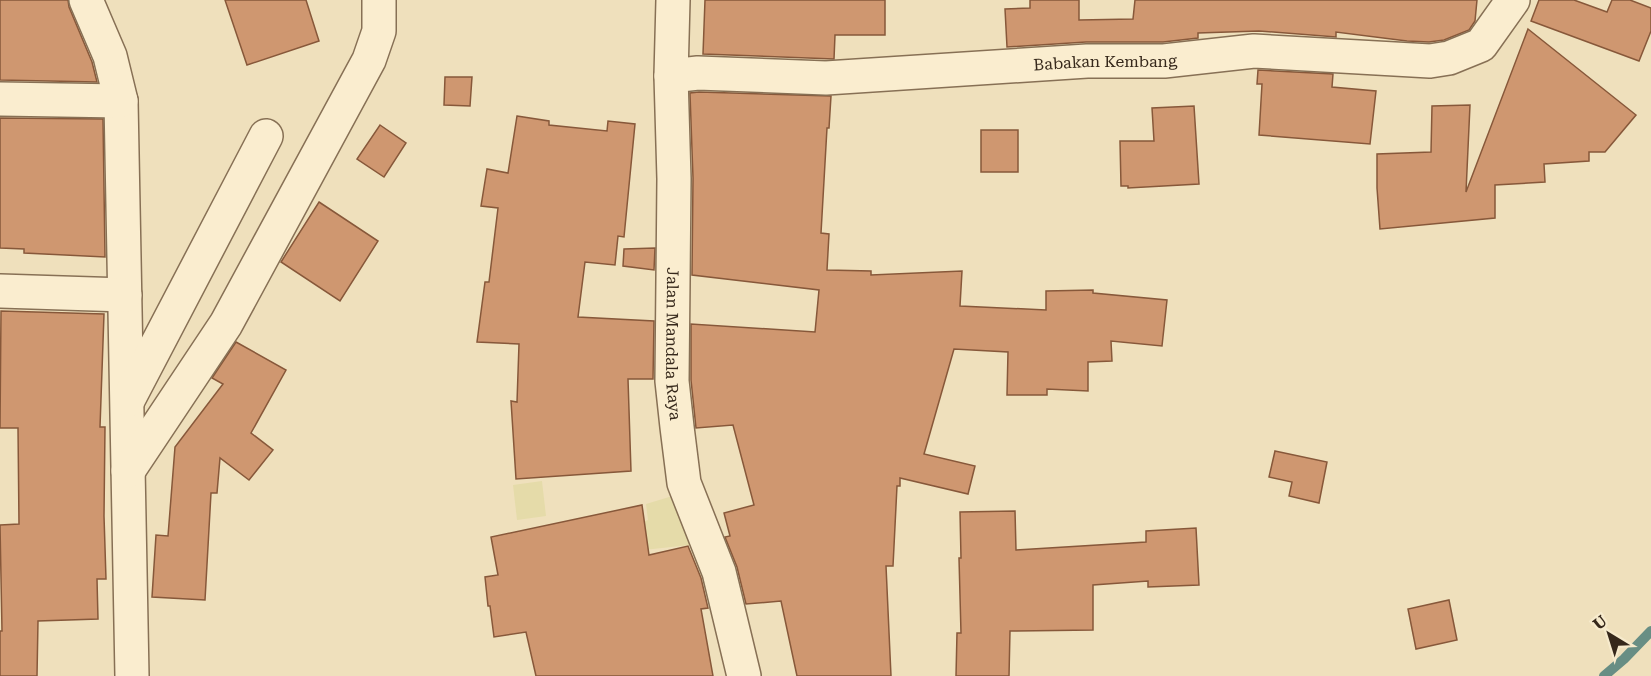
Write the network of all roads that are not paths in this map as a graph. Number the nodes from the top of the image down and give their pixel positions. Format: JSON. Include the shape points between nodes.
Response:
{"nodes":[{"id":1,"x":86,"y":0,"type":"edge"},
{"id":2,"x":379,"y":0,"type":"edge"},
{"id":3,"x":673,"y":0,"type":"edge"},
{"id":4,"x":1513,"y":0,"type":"edge"},
{"id":5,"x":671,"y":76,"type":"junction"},
{"id":6,"x":0,"y":99,"type":"edge"},
{"id":7,"x":121,"y":101,"type":"junction"},
{"id":8,"x":266,"y":136,"type":"dead end"},
{"id":9,"x":0,"y":291,"type":"edge"},
{"id":10,"x":125,"y":295,"type":"junction"},
{"id":11,"x":126,"y":404,"type":"junction"},
{"id":12,"x":128,"y":471,"type":"junction"},
{"id":13,"x":132,"y":676,"type":"edge"},
{"id":14,"x":744,"y":676,"type":"edge"}],
"edges":[{"from":1,"to":7,"type":"street","via":[[110,56]]},
{"from":2,"to":12,"type":"street","via":[[379,31],[369,60],[226,324]]},
{"from":3,"to":5,"type":"street","name":"Jalan Mandala Raya"},
{"from":4,"to":5,"type":"street","name":"Babakan Kembang","via":[[1481,45],[1430,61],[1254,51],[1164,61],[1087,61],[826,78],[698,73]]},
{"from":5,"to":14,"type":"street","name":"Jalan Mandala Raya","via":[[672,381],[676,427],[684,483],[719,572]]},
{"from":6,"to":7,"type":"street"},
{"from":7,"to":10,"type":"street"},
{"from":8,"to":11,"type":"street"},
{"from":9,"to":10,"type":"street"},
{"from":10,"to":11,"type":"street"},
{"from":11,"to":12,"type":"street"},
{"from":12,"to":13,"type":"street"}]}
